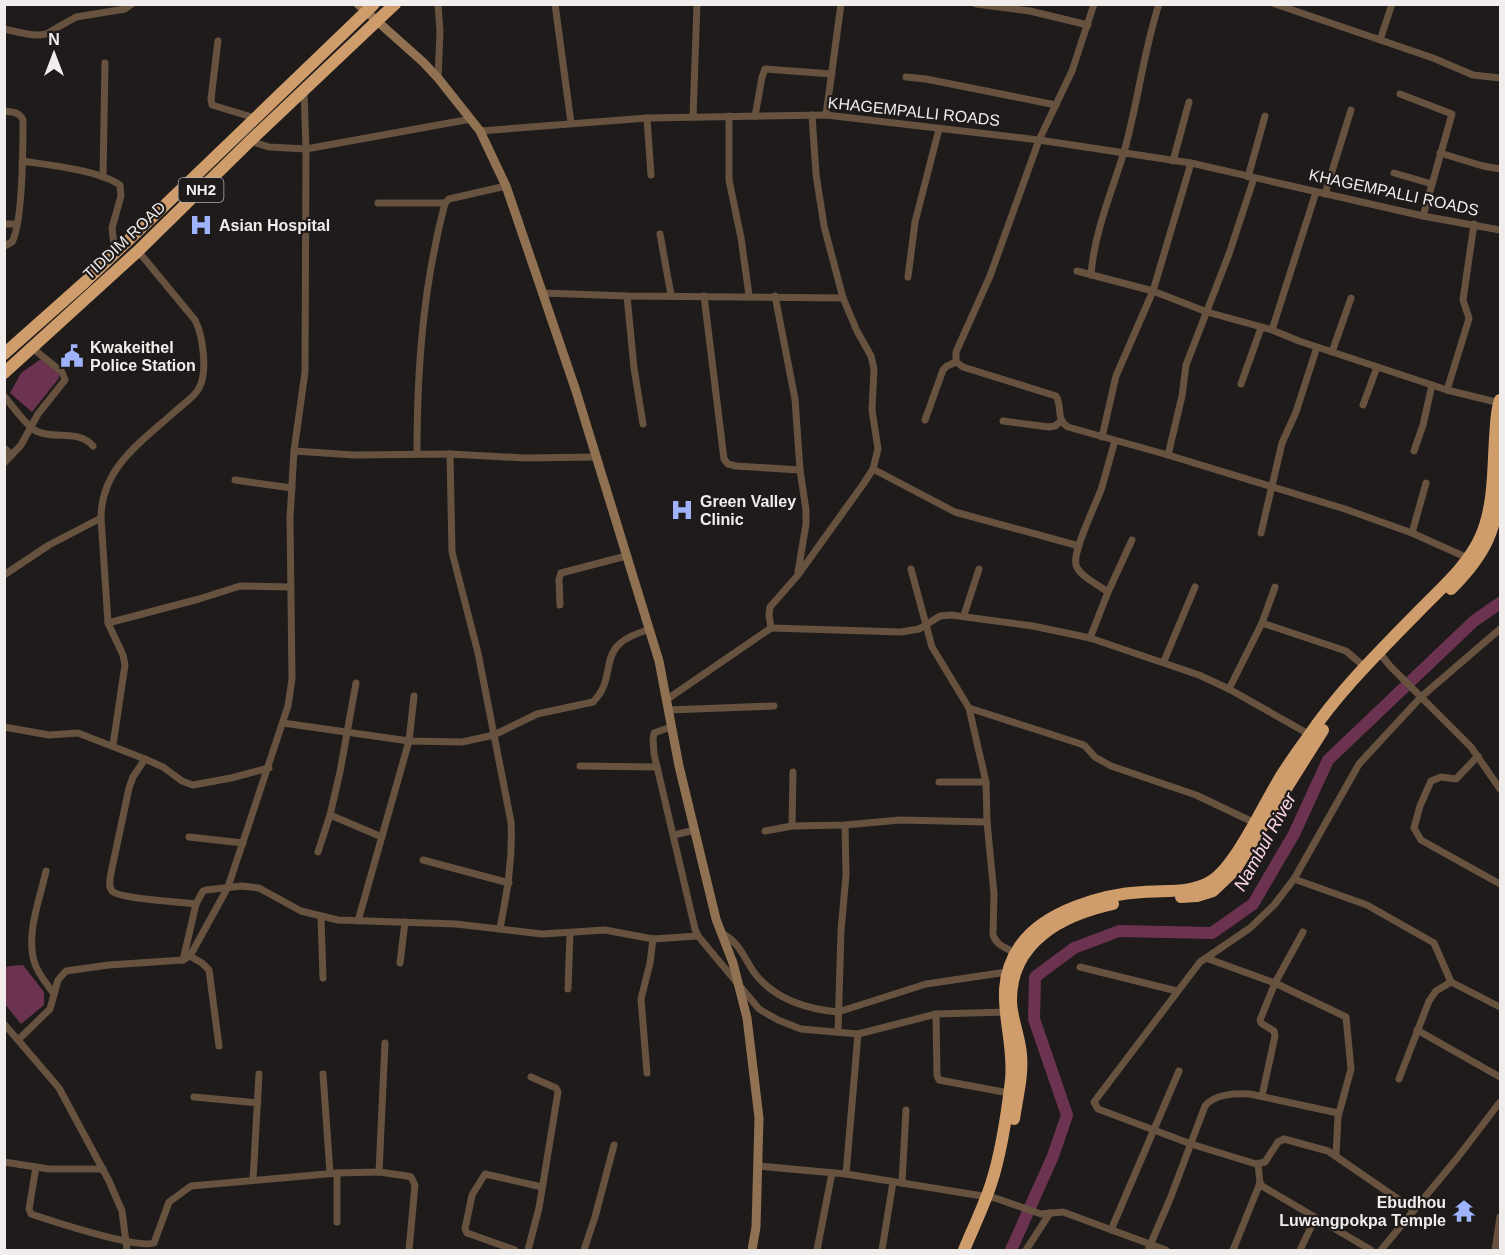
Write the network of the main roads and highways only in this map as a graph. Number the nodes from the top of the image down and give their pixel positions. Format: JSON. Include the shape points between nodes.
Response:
{"nodes":[{"id":1,"x":395,"y":4,"type":"edge"},
{"id":2,"x":366,"y":7,"type":"edge"},
{"id":3,"x":4,"y":354,"type":"edge"},
{"id":4,"x":4,"y":373,"type":"edge"},
{"id":5,"x":1500,"y":402,"type":"edge"},
{"id":6,"x":1500,"y":479,"type":"edge"},
{"id":7,"x":1472,"y":560,"type":"junction"},
{"id":8,"x":1313,"y":736,"type":"junction"},
{"id":9,"x":1008,"y":1012,"type":"junction"},
{"id":10,"x":990,"y":1197,"type":"junction"},
{"id":11,"x":964,"y":1251,"type":"edge"},
{"id":12,"x":973,"y":1251,"type":"edge"}],
"edges":[{"from":1,"to":4,"type":"highway","name":"TIDDIM ROAD","number":"NH2","via":[[138,251]]},
{"from":2,"to":3,"type":"highway","name":"TIDDIM ROAD","number":"NH2","via":[[115,254]]},
{"from":5,"to":7,"type":"highway","via":[[1486,522]]},
{"from":6,"to":7,"type":"highway","via":[[1493,531]]},
{"from":7,"to":8,"type":"highway","via":[[1384,658],[1366,669]]},
{"from":8,"to":9,"type":"highway","via":[[1263,827],[1221,884],[1197,896],[1137,899],[1103,906],[1043,932],[1019,965]]},
{"from":8,"to":9,"type":"highway","via":[[1278,781],[1231,860],[1212,881],[1187,890],[1123,893],[1093,901],[1039,926],[1016,952],[1007,972]]},
{"from":9,"to":10,"type":"highway","via":[[1012,1052],[1009,1093]]},
{"from":9,"to":10,"type":"highway","via":[[1019,1038],[1021,1068],[1009,1143]]},
{"from":10,"to":11,"type":"highway"},
{"from":10,"to":12,"type":"highway"}]}
